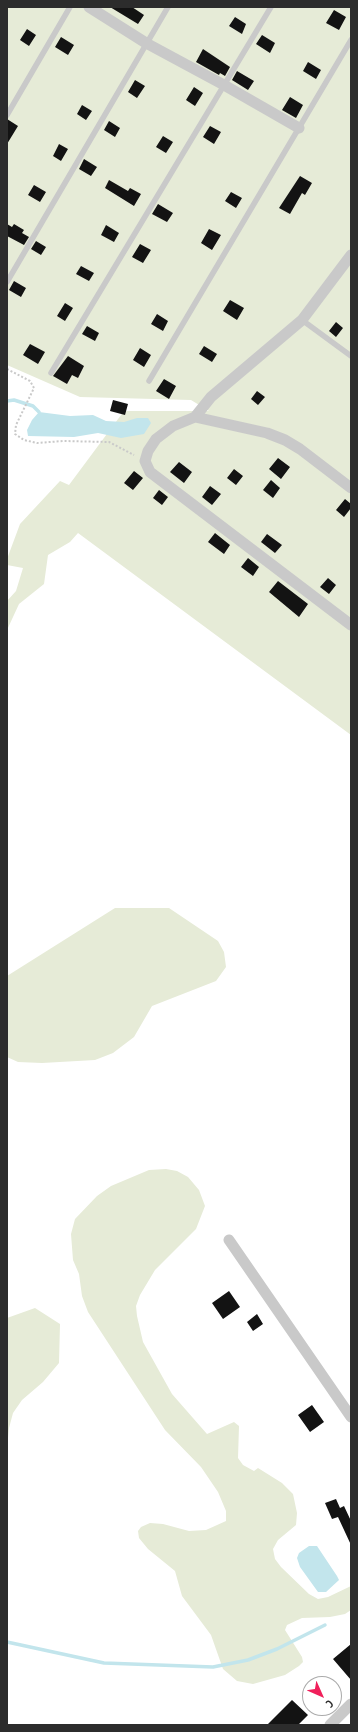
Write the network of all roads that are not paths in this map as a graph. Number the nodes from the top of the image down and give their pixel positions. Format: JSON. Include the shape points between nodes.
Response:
{"nodes":[{"id":1,"x":70,"y":7,"type":"edge"},
{"id":2,"x":89,"y":7,"type":"edge"},
{"id":3,"x":168,"y":7,"type":"edge"},
{"id":4,"x":271,"y":7,"type":"edge"},
{"id":5,"x":351,"y":40,"type":"edge"},
{"id":6,"x":146,"y":43,"type":"junction"},
{"id":7,"x":224,"y":85,"type":"junction"},
{"id":8,"x":7,"y":115,"type":"edge"},
{"id":9,"x":299,"y":128,"type":"junction"},
{"id":10,"x":351,"y":255,"type":"edge"},
{"id":11,"x":7,"y":282,"type":"edge"},
{"id":12,"x":302,"y":320,"type":"junction"},
{"id":13,"x":351,"y":356,"type":"edge"},
{"id":14,"x":51,"y":373,"type":"dead end"},
{"id":15,"x":149,"y":381,"type":"dead end"},
{"id":16,"x":195,"y":417,"type":"junction"},
{"id":17,"x":351,"y":488,"type":"edge"},
{"id":18,"x":351,"y":625,"type":"edge"},
{"id":19,"x":229,"y":1240,"type":"dead end"},
{"id":20,"x":351,"y":1417,"type":"edge"},
{"id":21,"x":351,"y":1704,"type":"edge"},
{"id":22,"x":330,"y":1725,"type":"edge"}],
"edges":[{"from":1,"to":8,"type":"lane"},
{"from":2,"to":6,"type":"street"},
{"from":3,"to":6,"type":"lane"},
{"from":4,"to":7,"type":"lane"},
{"from":5,"to":9,"type":"lane"},
{"from":6,"to":7,"type":"street"},
{"from":6,"to":11,"type":"lane"},
{"from":7,"to":9,"type":"street"},
{"from":7,"to":14,"type":"lane"},
{"from":9,"to":15,"type":"lane"},
{"from":10,"to":12,"type":"street"},
{"from":12,"to":13,"type":"lane"},
{"from":12,"to":16,"type":"street","via":[[210,398]]},
{"from":16,"to":17,"type":"street","via":[[267,433],[285,440]]},
{"from":16,"to":18,"type":"street","via":[[173,426],[156,439],[145,461],[150,472]]},
{"from":19,"to":20,"type":"street"},
{"from":21,"to":22,"type":"street"}]}
